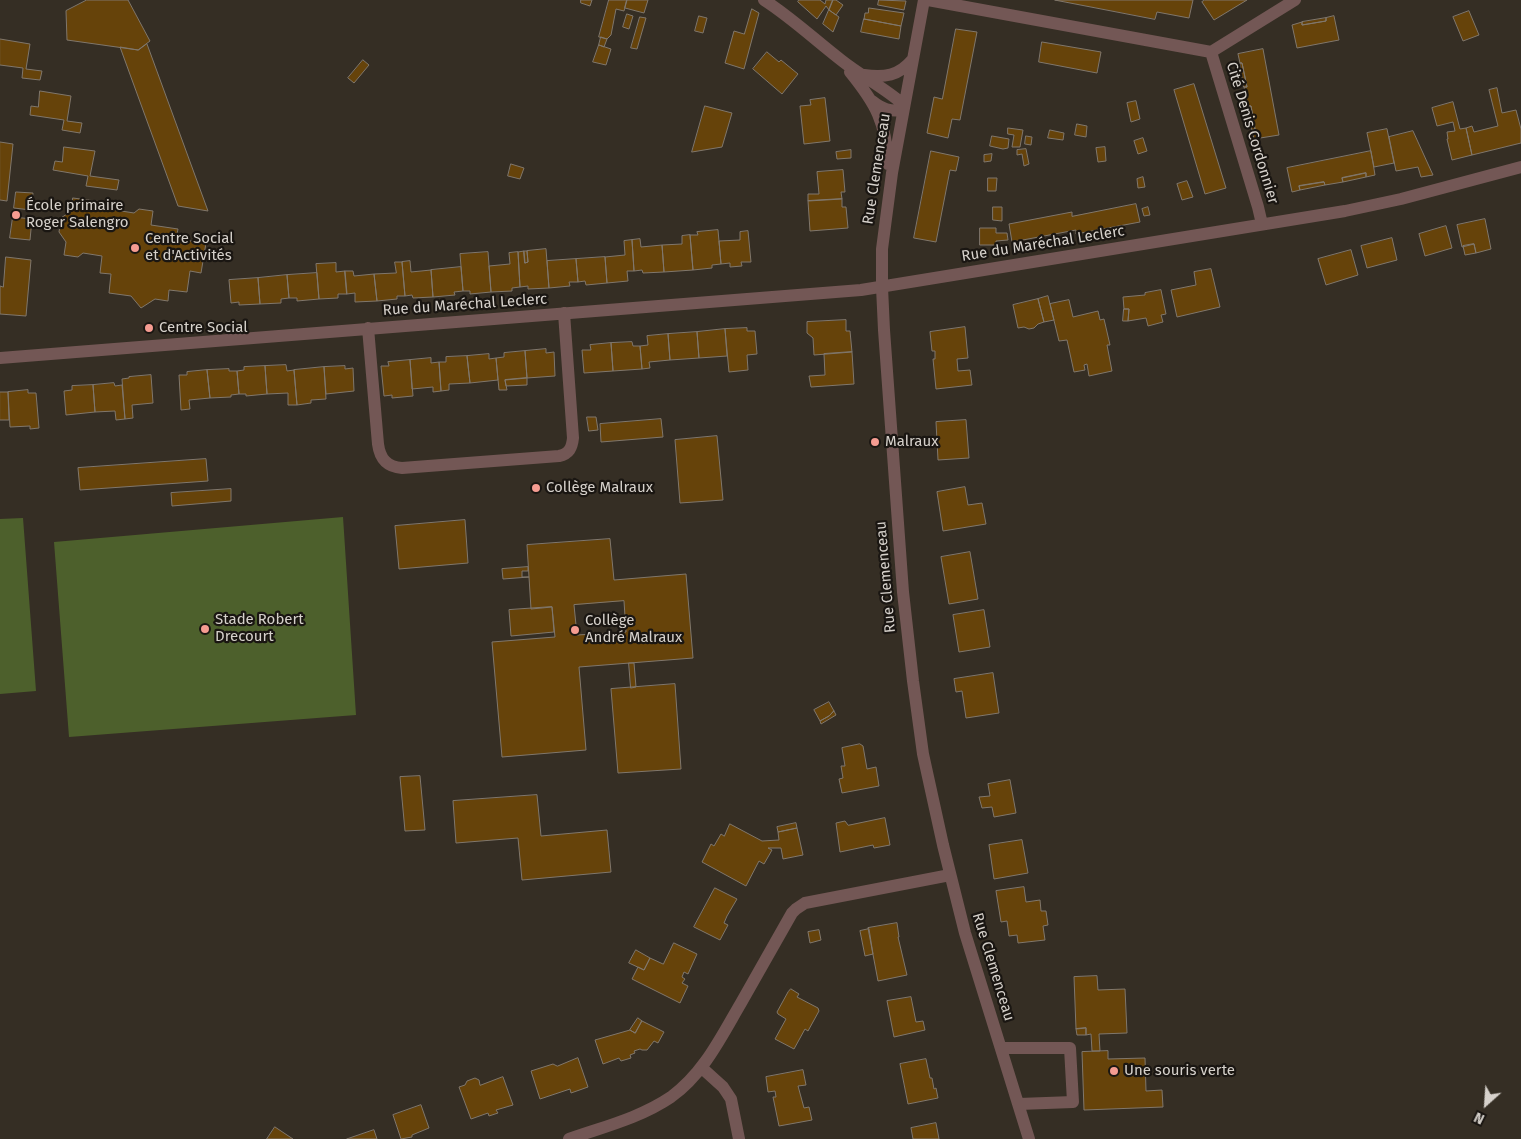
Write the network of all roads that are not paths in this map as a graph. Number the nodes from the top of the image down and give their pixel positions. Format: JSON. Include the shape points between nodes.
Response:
{"nodes":[{"id":1,"x":764,"y":0,"type":"edge"},
{"id":2,"x":926,"y":0,"type":"edge"},
{"id":3,"x":1294,"y":0,"type":"edge"},
{"id":4,"x":1211,"y":52,"type":"junction"},
{"id":5,"x":913,"y":59,"type":"junction"},
{"id":6,"x":841,"y":60,"type":"junction"},
{"id":7,"x":860,"y":74,"type":"junction"},
{"id":8,"x":872,"y":101,"type":"junction"},
{"id":9,"x":904,"y":108,"type":"junction"},
{"id":10,"x":1521,"y":167,"type":"edge"},
{"id":11,"x":889,"y":187,"type":"junction"},
{"id":12,"x":1262,"y":224,"type":"junction"},
{"id":13,"x":882,"y":287,"type":"junction"},
{"id":14,"x":564,"y":313,"type":"junction"},
{"id":15,"x":368,"y":328,"type":"junction"},
{"id":16,"x":0,"y":358,"type":"edge"},
{"id":17,"x":950,"y":875,"type":"junction"},
{"id":18,"x":1001,"y":1048,"type":"junction"},
{"id":19,"x":702,"y":1068,"type":"junction"},
{"id":20,"x":1019,"y":1104,"type":"junction"},
{"id":21,"x":569,"y":1139,"type":"edge"},
{"id":22,"x":739,"y":1139,"type":"edge"},
{"id":23,"x":1029,"y":1139,"type":"edge"}],
"edges":[{"from":1,"to":6,"type":"street"},
{"from":2,"to":4,"type":"street","name":"Cité Denis Cordonnier"},
{"from":2,"to":5,"type":"street","name":"Rue Clemenceau"},
{"from":3,"to":4,"type":"street","name":"Cité Denis Cordonnier"},
{"from":4,"to":12,"type":"street","name":"Cité Denis Cordonnier"},
{"from":5,"to":7,"type":"street","via":[[902,70],[890,75]]},
{"from":5,"to":9,"type":"street","name":"Rue Clemenceau"},
{"from":6,"to":7,"type":"street"},
{"from":6,"to":8,"type":"street"},
{"from":7,"to":9,"type":"street","via":[[896,97]]},
{"from":8,"to":9,"type":"street","via":[[890,110]]},
{"from":8,"to":11,"type":"street","via":[[885,136]]},
{"from":9,"to":11,"type":"street","name":"Rue Clemenceau"},
{"from":10,"to":12,"type":"street","name":"Rue du Maréchal Leclerc","via":[[1373,205]]},
{"from":11,"to":13,"type":"street","name":"Rue Clemenceau","via":[[882,249]]},
{"from":12,"to":13,"type":"street","name":"Rue du Maréchal Leclerc"},
{"from":13,"to":14,"type":"street","name":"Rue du Maréchal Leclerc"},
{"from":13,"to":17,"type":"street","name":"Rue Clemenceau","via":[[908,646],[923,754]]},
{"from":14,"to":15,"type":"street","name":"Rue du Maréchal Leclerc"},
{"from":14,"to":15,"type":"street","name":"Rue du Maréchal Leclerc","via":[[573,438],[571,448],[559,456],[484,462],[402,468],[386,463],[379,452]]},
{"from":15,"to":16,"type":"street","name":"Rue du Maréchal Leclerc"},
{"from":17,"to":18,"type":"street","name":"Rue Clemenceau"},
{"from":17,"to":19,"type":"street","via":[[804,904],[796,909]]},
{"from":18,"to":20,"type":"street","name":"Rue Clemenceau"},
{"from":18,"to":20,"type":"street","via":[[1070,1048],[1073,1102]]},
{"from":19,"to":21,"type":"street","via":[[678,1091],[648,1110]]},
{"from":19,"to":22,"type":"street","via":[[731,1099]]},
{"from":20,"to":23,"type":"street","name":"Rue Clemenceau"}]}
